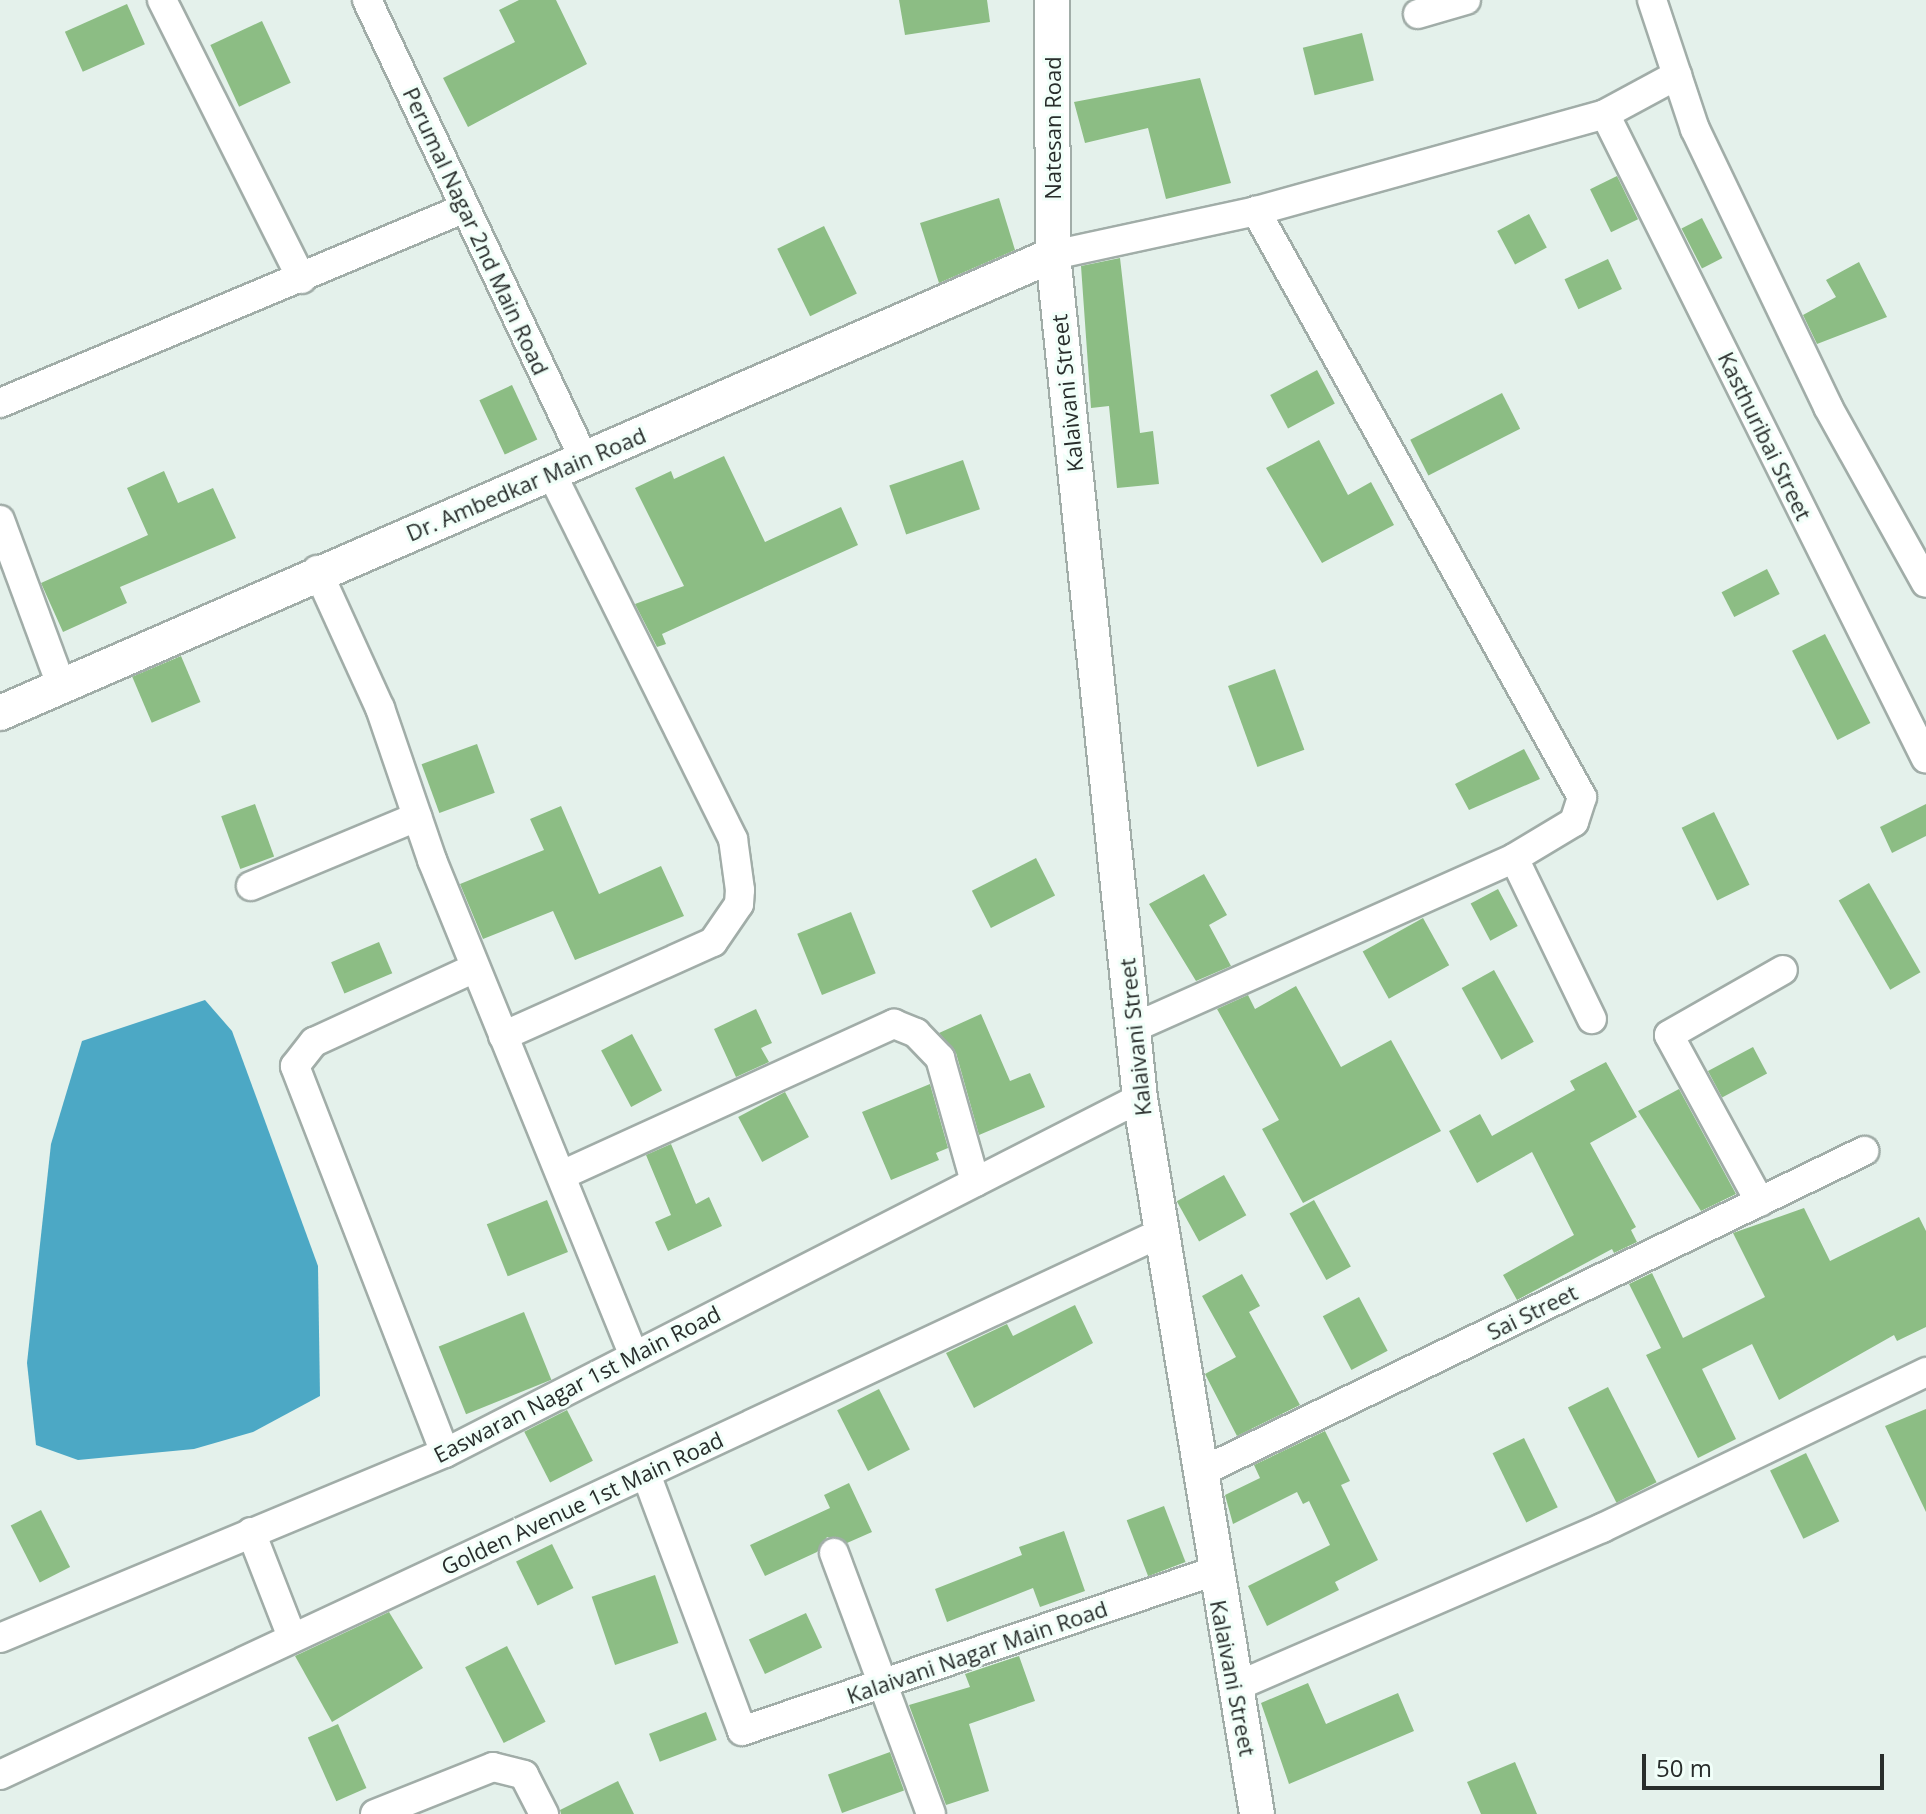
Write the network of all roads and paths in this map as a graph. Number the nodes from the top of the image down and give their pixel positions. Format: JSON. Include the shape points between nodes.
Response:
{"nodes":[{"id":1,"x":162,"y":0,"type":"edge"},
{"id":2,"x":367,"y":0,"type":"edge"},
{"id":3,"x":1052,"y":0,"type":"edge"},
{"id":4,"x":1466,"y":0,"type":"edge"},
{"id":5,"x":1652,"y":0,"type":"edge"},
{"id":6,"x":1418,"y":14,"type":"dead end"},
{"id":7,"x":1677,"y":75,"type":"junction"},
{"id":8,"x":1605,"y":114,"type":"junction"},
{"id":9,"x":465,"y":208,"type":"junction"},
{"id":10,"x":1256,"y":211,"type":"junction"},
{"id":11,"x":1053,"y":255,"type":"junction"},
{"id":12,"x":302,"y":279,"type":"junction"},
{"id":13,"x":0,"y":403,"type":"edge"},
{"id":14,"x":585,"y":461,"type":"junction"},
{"id":15,"x":552,"y":474,"type":"junction"},
{"id":16,"x":0,"y":520,"type":"edge"},
{"id":17,"x":317,"y":570,"type":"junction"},
{"id":18,"x":1926,"y":583,"type":"edge"},
{"id":19,"x":61,"y":685,"type":"junction"},
{"id":20,"x":0,"y":713,"type":"edge"},
{"id":21,"x":1926,"y":759,"type":"edge"},
{"id":22,"x":417,"y":817,"type":"junction"},
{"id":23,"x":1514,"y":858,"type":"junction"},
{"id":24,"x":251,"y":886,"type":"dead end"},
{"id":25,"x":475,"y":968,"type":"junction"},
{"id":26,"x":1783,"y":970,"type":"dead end"},
{"id":27,"x":1592,"y":1019,"type":"dead end"},
{"id":28,"x":1133,"y":1028,"type":"junction"},
{"id":29,"x":503,"y":1036,"type":"junction"},
{"id":30,"x":1140,"y":1098,"type":"junction"},
{"id":31,"x":1864,"y":1151,"type":"dead end"},
{"id":32,"x":562,"y":1175,"type":"junction"},
{"id":33,"x":975,"y":1182,"type":"junction"},
{"id":34,"x":1760,"y":1202,"type":"junction"},
{"id":35,"x":1163,"y":1232,"type":"junction"},
{"id":36,"x":634,"y":1356,"type":"junction"},
{"id":37,"x":1926,"y":1372,"type":"edge"},
{"id":38,"x":445,"y":1453,"type":"junction"},
{"id":39,"x":1201,"y":1472,"type":"junction"},
{"id":40,"x":646,"y":1474,"type":"junction"},
{"id":41,"x":251,"y":1532,"type":"junction"},
{"id":42,"x":834,"y":1553,"type":"dead end"},
{"id":43,"x":1213,"y":1572,"type":"junction"},
{"id":44,"x":292,"y":1637,"type":"junction"},
{"id":45,"x":0,"y":1638,"type":"edge"},
{"id":46,"x":880,"y":1684,"type":"junction"},
{"id":47,"x":1237,"y":1686,"type":"junction"},
{"id":48,"x":0,"y":1775,"type":"edge"},
{"id":49,"x":394,"y":1810,"type":"edge"},
{"id":50,"x":544,"y":1814,"type":"edge"},
{"id":51,"x":931,"y":1814,"type":"edge"},
{"id":52,"x":1257,"y":1814,"type":"edge"}],
"edges":[{"from":1,"to":12,"type":"street"},
{"from":2,"to":9,"type":"street","name":"Perumal Nagar 2nd Main Road"},
{"from":3,"to":11,"type":"street","name":"Natesan Road"},
{"from":4,"to":6,"type":"street"},
{"from":5,"to":7,"type":"street"},
{"from":7,"to":8,"type":"street"},
{"from":7,"to":18,"type":"street","via":[[1695,129],[1821,393]]},
{"from":8,"to":10,"type":"street"},
{"from":8,"to":21,"type":"street","name":"Kasthuribai Street"},
{"from":9,"to":12,"type":"street"},
{"from":9,"to":14,"type":"street","name":"Perumal Nagar 2nd Main Road"},
{"from":10,"to":11,"type":"street"},
{"from":10,"to":23,"type":"street","via":[[1582,797],[1574,822]]},
{"from":11,"to":14,"type":"street","name":"Dr. Ambedkar Main Road"},
{"from":11,"to":28,"type":"street","name":"Kalaivani Street"},
{"from":12,"to":13,"type":"street"},
{"from":14,"to":15,"type":"street","name":"Dr. Ambedkar Main Road"},
{"from":15,"to":17,"type":"street","name":"Dr. Ambedkar Main Road"},
{"from":15,"to":29,"type":"street","via":[[733,839],[739,904],[713,942]]},
{"from":16,"to":19,"type":"street"},
{"from":17,"to":19,"type":"street","name":"Dr. Ambedkar Main Road"},
{"from":17,"to":22,"type":"street","via":[[380,708]]},
{"from":19,"to":20,"type":"street","name":"Dr. Ambedkar Main Road"},
{"from":22,"to":24,"type":"street"},
{"from":22,"to":25,"type":"street"},
{"from":23,"to":27,"type":"street"},
{"from":23,"to":28,"type":"street"},
{"from":25,"to":29,"type":"street"},
{"from":25,"to":38,"type":"street","via":[[314,1042],[295,1066]]},
{"from":26,"to":34,"type":"street","via":[[1669,1035]]},
{"from":28,"to":30,"type":"street","name":"Kalaivani Street"},
{"from":29,"to":32,"type":"street"},
{"from":30,"to":33,"type":"street","name":"Easwaran Nagar 1st Main Road"},
{"from":30,"to":35,"type":"street","name":"Kalaivani Street"},
{"from":31,"to":34,"type":"street","name":"Sai Street"},
{"from":32,"to":33,"type":"street","via":[[894,1024],[916,1033],[940,1058]]},
{"from":32,"to":36,"type":"street"},
{"from":33,"to":36,"type":"street","name":"Easwaran Nagar 1st Main Road"},
{"from":34,"to":39,"type":"street","name":"Sai Street"},
{"from":35,"to":39,"type":"street","name":"Kalaivani Street"},
{"from":35,"to":40,"type":"street","name":"Golden Avenue 1st Main Road"},
{"from":36,"to":38,"type":"street","name":"Easwaran Nagar 1st Main Road"},
{"from":37,"to":47,"type":"street","via":[[1602,1528]]},
{"from":38,"to":41,"type":"street","name":"Easwaran Nagar 1st Main Road"},
{"from":39,"to":43,"type":"street","name":"Kalaivani Street"},
{"from":40,"to":44,"type":"street","name":"Golden Avenue 1st Main Road"},
{"from":40,"to":46,"type":"street","name":"Kalaivani Nagar Main Road","via":[[742,1731]]},
{"from":41,"to":44,"type":"street"},
{"from":41,"to":45,"type":"street","name":"Easwaran Nagar 1st Main Road"},
{"from":42,"to":46,"type":"street"},
{"from":43,"to":46,"type":"street","name":"Kalaivani Nagar Main Road"},
{"from":43,"to":47,"type":"street","name":"Kalaivani Street"},
{"from":44,"to":48,"type":"street","name":"Golden Avenue 1st Main Road"},
{"from":46,"to":51,"type":"street"},
{"from":47,"to":52,"type":"street","name":"Kalaivani Street"},
{"from":49,"to":50,"type":"street","via":[[493,1767],[524,1775]]}]}
